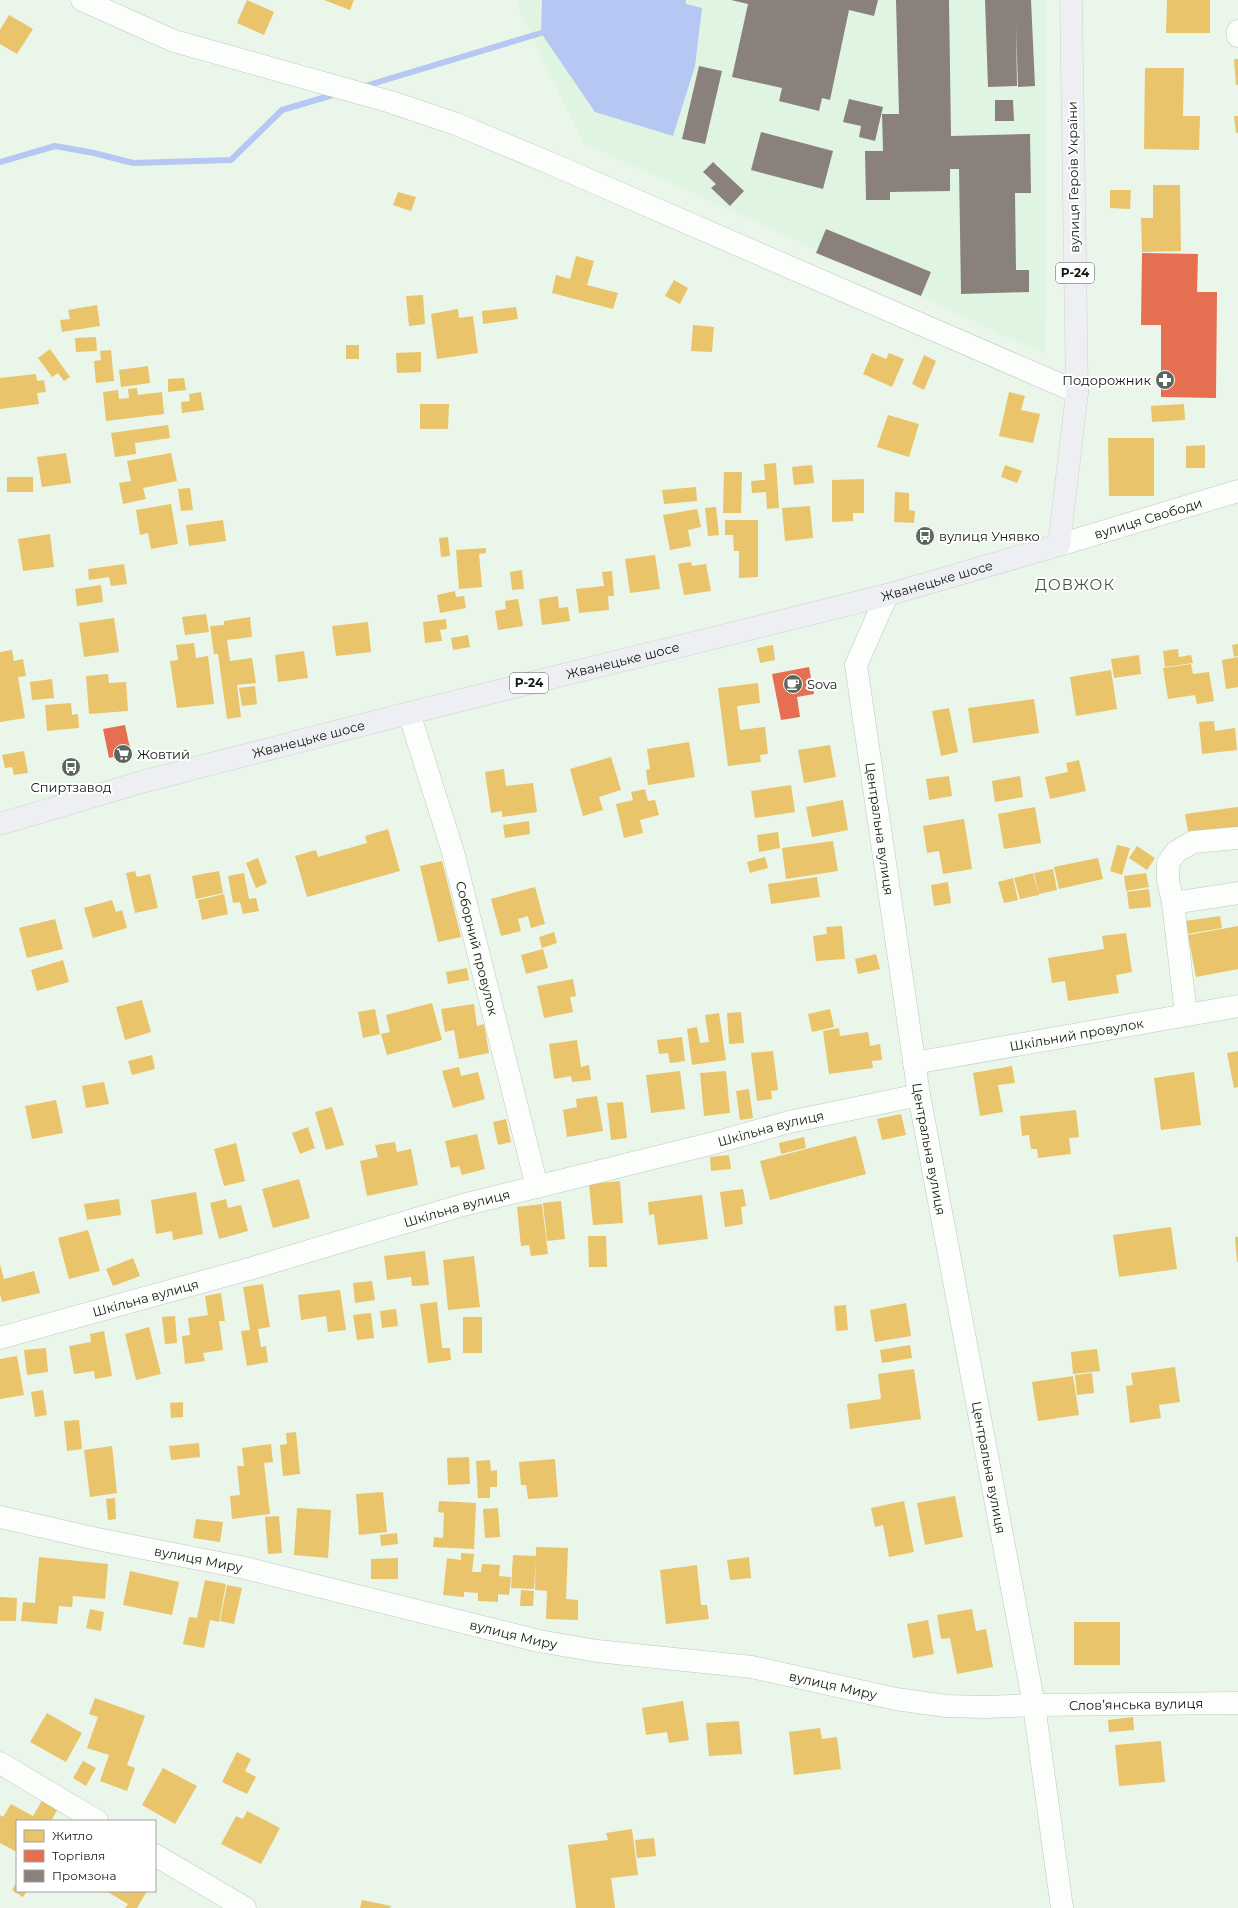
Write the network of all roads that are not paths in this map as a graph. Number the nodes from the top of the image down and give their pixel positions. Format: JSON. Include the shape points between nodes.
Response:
{"nodes":[{"id":1,"x":82,"y":0,"type":"edge"},
{"id":2,"x":1071,"y":0,"type":"edge"},
{"id":3,"x":1238,"y":31,"type":"edge"},
{"id":4,"x":1238,"y":36,"type":"edge"},
{"id":5,"x":1077,"y":392,"type":"junction"},
{"id":6,"x":1238,"y":491,"type":"edge"},
{"id":7,"x":1059,"y":545,"type":"junction"},
{"id":8,"x":887,"y":594,"type":"junction"},
{"id":9,"x":409,"y":713,"type":"junction"},
{"id":10,"x":0,"y":824,"type":"edge"},
{"id":11,"x":1238,"y":838,"type":"edge"},
{"id":12,"x":1238,"y":893,"type":"edge"},
{"id":13,"x":1173,"y":903,"type":"junction"},
{"id":14,"x":1238,"y":1006,"type":"edge"},
{"id":15,"x":1186,"y":1015,"type":"junction"},
{"id":16,"x":914,"y":1063,"type":"junction"},
{"id":17,"x":919,"y":1094,"type":"junction"},
{"id":18,"x":537,"y":1187,"type":"junction"},
{"id":19,"x":0,"y":1338,"type":"edge"},
{"id":20,"x":0,"y":1517,"type":"edge"},
{"id":21,"x":1238,"y":1703,"type":"edge"},
{"id":22,"x":1034,"y":1705,"type":"junction"},
{"id":23,"x":0,"y":1764,"type":"edge"},
{"id":24,"x":95,"y":1820,"type":"edge"},
{"id":25,"x":156,"y":1856,"type":"edge"},
{"id":26,"x":244,"y":1908,"type":"edge"},
{"id":27,"x":1062,"y":1908,"type":"edge"}],
"edges":[{"from":1,"to":5,"type":"street","via":[[174,41],[391,102],[456,124]]},
{"from":2,"to":5,"type":"main road","name":"вулиця Героїв України","number":"Р-24"},
{"from":3,"to":4,"type":"street"},
{"from":5,"to":7,"type":"main road","name":"вулиця Героїв України","number":"Р-24"},
{"from":6,"to":7,"type":"street","name":"вулиця Свободи"},
{"from":7,"to":8,"type":"main road","name":"Жванецьке шосе","number":"Р-24"},
{"from":8,"to":9,"type":"main road","name":"Жванецьке шосе","number":"Р-24"},
{"from":8,"to":16,"type":"street","name":"Центральна вулиця","via":[[856,665]]},
{"from":9,"to":10,"type":"main road","name":"Жванецьке шосе","number":"Р-24","via":[[145,781]]},
{"from":9,"to":18,"type":"street","name":"Соборний провулок","via":[[453,852]]},
{"from":11,"to":13,"type":"street","via":[[1193,842],[1176,852],[1168,864],[1168,880]]},
{"from":12,"to":13,"type":"street"},
{"from":13,"to":15,"type":"street"},
{"from":14,"to":15,"type":"street","name":"Шкільний провулок"},
{"from":15,"to":16,"type":"street","name":"Шкільний провулок"},
{"from":16,"to":17,"type":"street","name":"Центральна вулиця"},
{"from":17,"to":18,"type":"street","name":"Шкільна вулиця","via":[[790,1122]]},
{"from":17,"to":22,"type":"street","name":"Центральна вулиця"},
{"from":18,"to":19,"type":"street","name":"Шкільна вулиця","via":[[464,1205],[249,1269]]},
{"from":20,"to":22,"type":"street","name":"вулиця Миру","via":[[245,1568],[539,1642],[620,1654],[752,1667],[896,1699],[946,1706]]},
{"from":21,"to":22,"type":"street","name":"Словʼянська вулиця"},
{"from":22,"to":27,"type":"street","name":"Центральна вулиця"},
{"from":23,"to":24,"type":"street"},
{"from":25,"to":26,"type":"street"}]}
